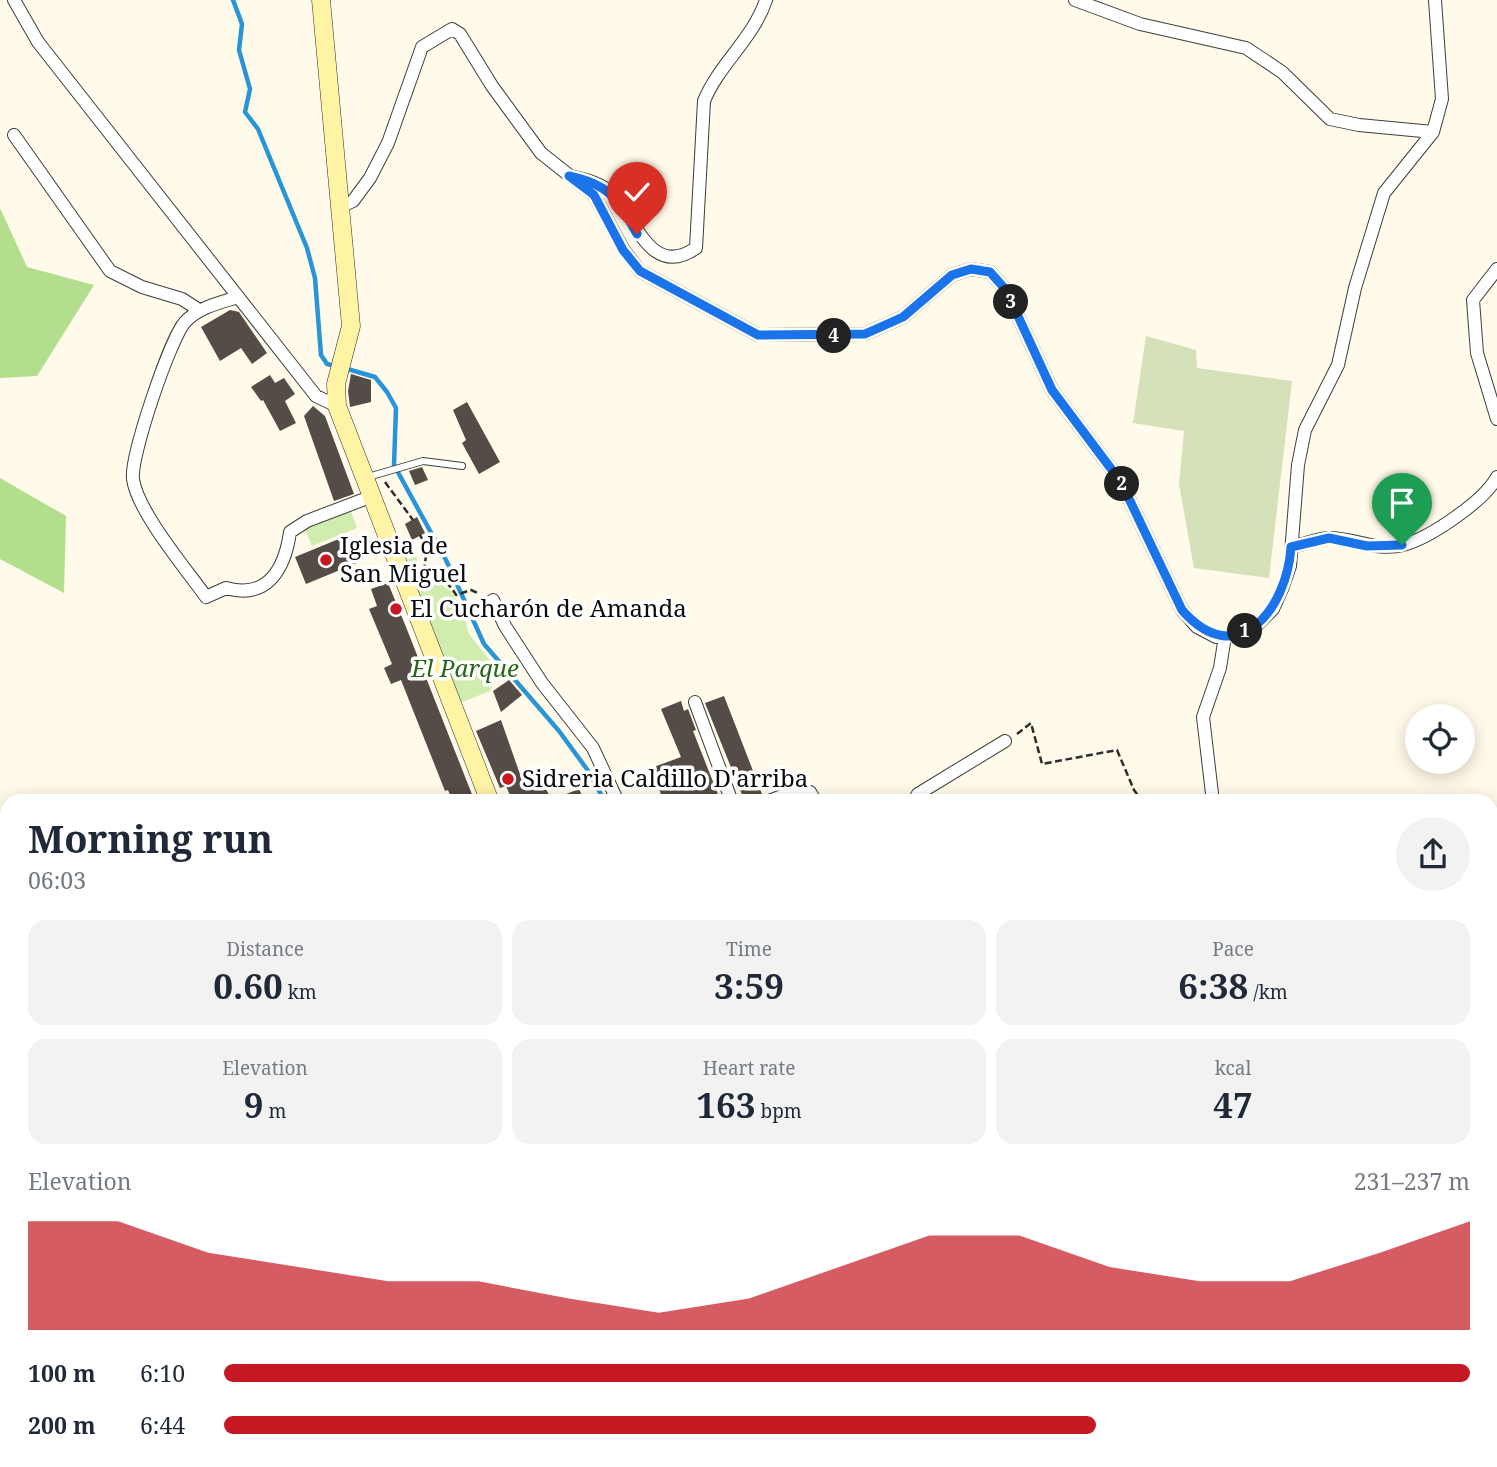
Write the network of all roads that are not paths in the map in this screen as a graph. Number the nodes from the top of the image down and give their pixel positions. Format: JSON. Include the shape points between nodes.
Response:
{"nodes":[{"id":1,"x":14,"y":0,"type":"edge"},
{"id":2,"x":321,"y":0,"type":"edge"},
{"id":3,"x":766,"y":0,"type":"edge"},
{"id":4,"x":1075,"y":0,"type":"edge"},
{"id":5,"x":1435,"y":0,"type":"edge"},
{"id":6,"x":1433,"y":132,"type":"junction"},
{"id":7,"x":14,"y":135,"type":"dead end"},
{"id":8,"x":569,"y":176,"type":"junction"},
{"id":9,"x":342,"y":206,"type":"junction"},
{"id":10,"x":1497,"y":269,"type":"edge"},
{"id":11,"x":237,"y":297,"type":"junction"},
{"id":12,"x":199,"y":310,"type":"junction"},
{"id":13,"x":337,"y":407,"type":"junction"},
{"id":14,"x":1497,"y":419,"type":"edge"},
{"id":15,"x":462,"y":466,"type":"dead end"},
{"id":16,"x":371,"y":476,"type":"junction"},
{"id":17,"x":1497,"y":477,"type":"edge"},
{"id":18,"x":370,"y":497,"type":"junction"},
{"id":19,"x":1291,"y":547,"type":"junction"},
{"id":20,"x":493,"y":600,"type":"dead end"},
{"id":21,"x":1225,"y":636,"type":"junction"},
{"id":22,"x":695,"y":702,"type":"dead end"},
{"id":23,"x":1005,"y":741,"type":"road end"},
{"id":24,"x":487,"y":794,"type":"edge"},
{"id":25,"x":614,"y":794,"type":"edge"},
{"id":26,"x":729,"y":794,"type":"edge"},
{"id":27,"x":787,"y":794,"type":"edge"},
{"id":28,"x":811,"y":794,"type":"edge"},
{"id":29,"x":918,"y":794,"type":"edge"},
{"id":30,"x":1212,"y":794,"type":"edge"}],
"edges":[{"from":1,"to":11,"type":"street","via":[[38,42]]},
{"from":2,"to":9,"type":"street"},
{"from":3,"to":8,"type":"street","via":[[755,26],[712,81],[704,101],[696,248],[670,257],[652,249],[604,187]]},
{"from":4,"to":6,"type":"street","via":[[1140,24],[1245,48],[1283,72],[1330,119]]},
{"from":5,"to":6,"type":"street","via":[[1442,99]]},
{"from":6,"to":19,"type":"street","via":[[1384,193],[1338,365],[1305,430]]},
{"from":7,"to":12,"type":"street","via":[[110,271]]},
{"from":8,"to":9,"type":"street","via":[[541,152],[460,34],[452,29],[422,47],[388,143],[370,178],[353,201]]},
{"from":8,"to":21,"type":"street","via":[[594,195],[623,250],[640,271],[758,335],[865,334],[903,317],[952,275],[971,269],[990,272],[1006,290],[1052,390],[1121,482],[1182,610],[1197,627],[1216,637]]},
{"from":9,"to":13,"type":"street","via":[[351,326],[336,384]]},
{"from":10,"to":14,"type":"street","via":[[1473,300],[1477,353]]},
{"from":11,"to":12,"type":"street"},
{"from":11,"to":13,"type":"street","via":[[316,396]]},
{"from":12,"to":18,"type":"street","via":[[184,324],[169,353],[133,479],[149,516],[206,597],[226,588],[257,589],[278,570],[290,532]]},
{"from":13,"to":16,"type":"street"},
{"from":15,"to":16,"type":"lane","via":[[423,461]]},
{"from":16,"to":18,"type":"street"},
{"from":17,"to":19,"type":"street","via":[[1489,491],[1455,517],[1402,545],[1367,546],[1329,538]]},
{"from":18,"to":24,"type":"street"},
{"from":19,"to":21,"type":"street","via":[[1290,566],[1273,609],[1256,626]]},
{"from":20,"to":25,"type":"street","via":[[542,683],[593,748]]},
{"from":21,"to":30,"type":"street","via":[[1203,718]]},
{"from":22,"to":26,"type":"street"},
{"from":23,"to":29,"type":"street"},
{"from":27,"to":28,"type":"street"}]}
